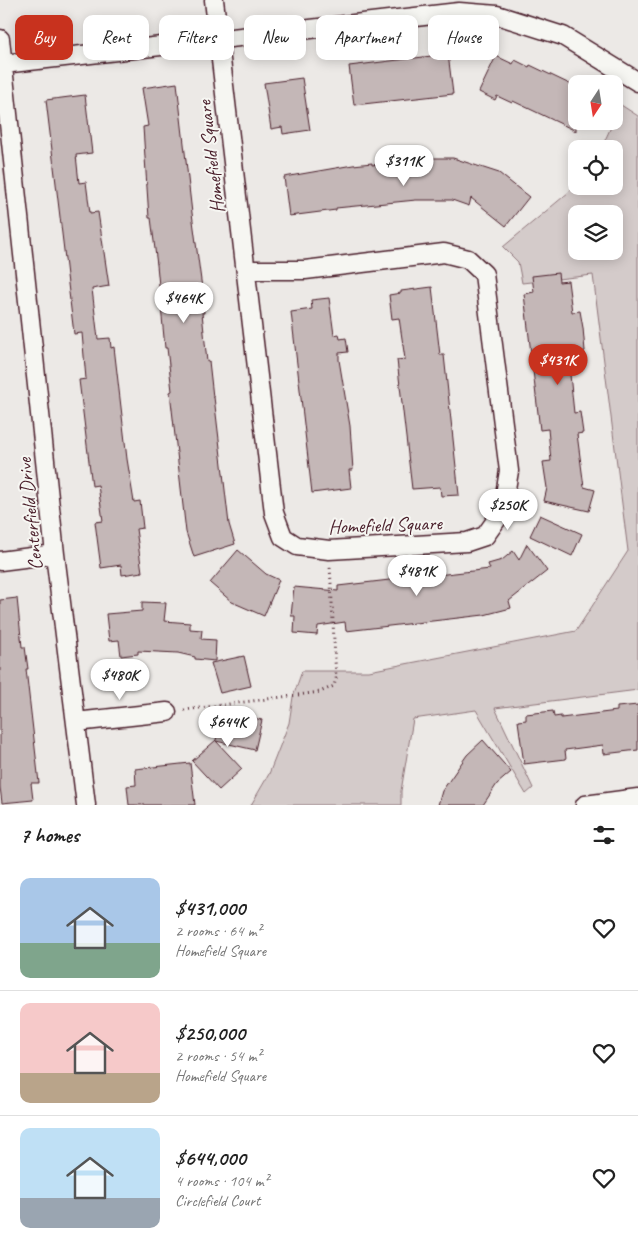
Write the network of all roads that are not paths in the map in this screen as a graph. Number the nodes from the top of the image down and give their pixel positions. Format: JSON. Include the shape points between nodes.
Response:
{"nodes":[{"id":1,"x":214,"y":0,"type":"edge"},
{"id":2,"x":216,"y":15,"type":"edge"},
{"id":3,"x":234,"y":38,"type":"edge"},
{"id":4,"x":0,"y":39,"type":"edge"},
{"id":5,"x":159,"y":47,"type":"edge"},
{"id":6,"x":220,"y":60,"type":"edge"},
{"id":7,"x":3,"y":64,"type":"junction"},
{"id":8,"x":638,"y":82,"type":"edge"},
{"id":9,"x":246,"y":270,"type":"junction"},
{"id":10,"x":56,"y":554,"type":"junction"},
{"id":11,"x":0,"y":561,"type":"edge"},
{"id":12,"x":167,"y":712,"type":"road end"},
{"id":13,"x":76,"y":722,"type":"junction"},
{"id":14,"x":638,"y":798,"type":"edge"},
{"id":15,"x":86,"y":805,"type":"edge"},
{"id":16,"x":585,"y":805,"type":"edge"}],
"edges":[{"from":1,"to":2,"type":"street","name":"Homefield Square"},
{"from":3,"to":8,"type":"street","via":[[459,12],[498,15],[563,36]]},
{"from":4,"to":7,"type":"street","name":"Centerfield Drive"},
{"from":5,"to":7,"type":"street"},
{"from":6,"to":9,"type":"street","name":"Homefield Square"},
{"from":7,"to":10,"type":"street","name":"Centerfield Drive"},
{"from":9,"to":9,"type":"street","name":"Homefield Square","via":[[274,513],[283,538],[297,546],[329,550],[467,542],[485,536],[502,512],[509,471],[484,274],[468,259],[444,253],[305,270]]},
{"from":10,"to":11,"type":"street"},
{"from":10,"to":13,"type":"street","name":"Centerfield Drive"},
{"from":12,"to":13,"type":"street"},
{"from":13,"to":15,"type":"street","name":"Centerfield Drive"},
{"from":14,"to":16,"type":"street"}]}
